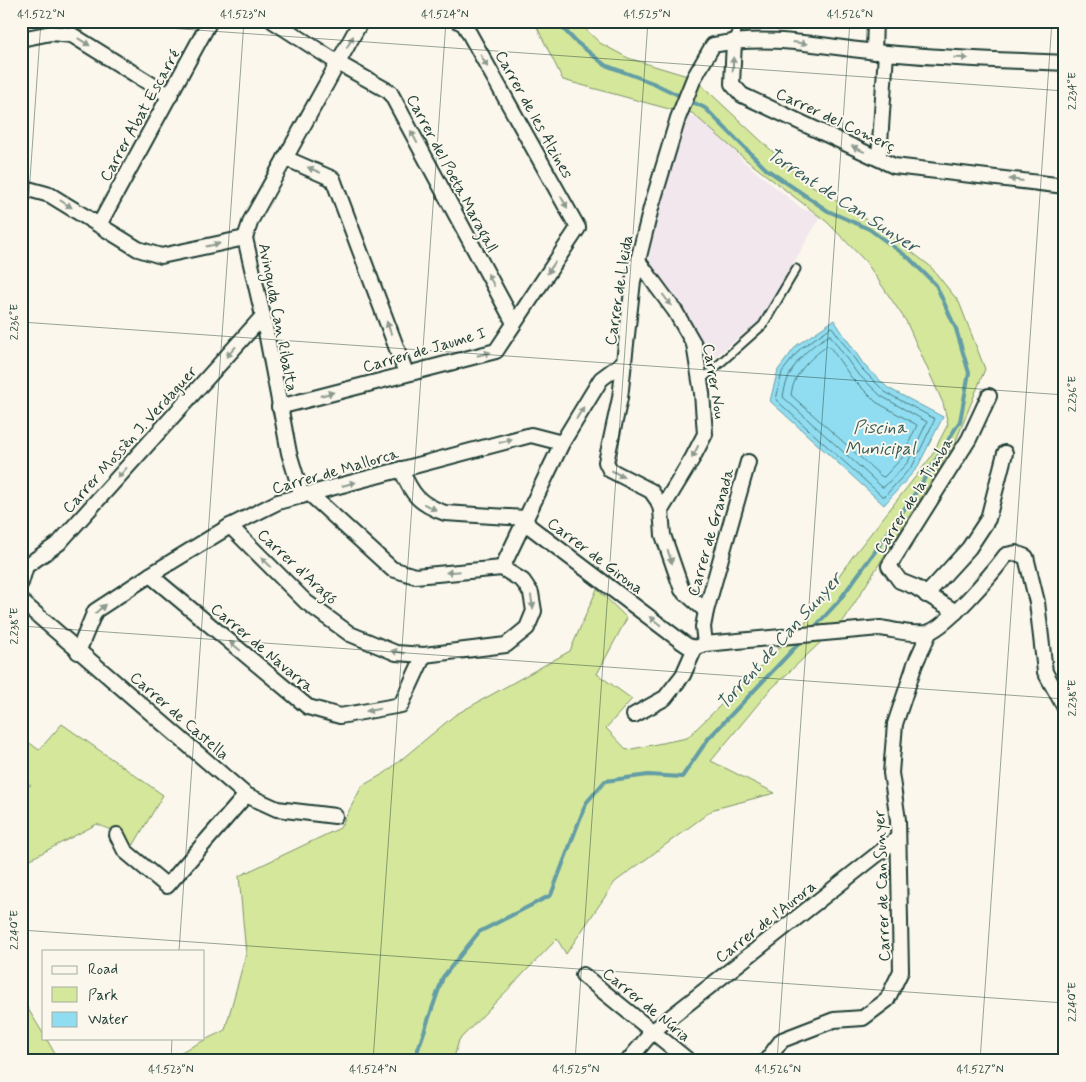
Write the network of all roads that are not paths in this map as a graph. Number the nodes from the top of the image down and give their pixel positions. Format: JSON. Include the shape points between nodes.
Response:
{"nodes":[{"id":1,"x":210,"y":21,"type":"edge"},
{"id":2,"x":273,"y":21,"type":"edge"},
{"id":3,"x":361,"y":21,"type":"edge"},
{"id":4,"x":458,"y":21,"type":"edge"},
{"id":5,"x":740,"y":21,"type":"edge"},
{"id":6,"x":875,"y":21,"type":"edge"},
{"id":7,"x":21,"y":39,"type":"edge"},
{"id":8,"x":734,"y":41,"type":"junction"},
{"id":9,"x":880,"y":53,"type":"junction"},
{"id":10,"x":338,"y":63,"type":"junction"},
{"id":11,"x":1065,"y":64,"type":"edge"},
{"id":12,"x":170,"y":96,"type":"junction"},
{"id":13,"x":284,"y":158,"type":"junction"},
{"id":14,"x":879,"y":158,"type":"junction"},
{"id":15,"x":1065,"y":186,"type":"edge"},
{"id":16,"x":21,"y":187,"type":"edge"},
{"id":17,"x":99,"y":225,"type":"junction"},
{"id":18,"x":578,"y":228,"type":"joint"},
{"id":19,"x":245,"y":238,"type":"junction"},
{"id":20,"x":638,"y":261,"type":"junction"},
{"id":21,"x":796,"y":269,"type":"dead end"},
{"id":22,"x":263,"y":316,"type":"junction"},
{"id":23,"x":514,"y":323,"type":"junction"},
{"id":24,"x":624,"y":362,"type":"junction"},
{"id":25,"x":406,"y":374,"type":"junction"},
{"id":26,"x":700,"y":382,"type":"junction"},
{"id":27,"x":989,"y":396,"type":"dead end"},
{"id":28,"x":280,"y":407,"type":"junction"},
{"id":29,"x":562,"y":443,"type":"junction"},
{"id":30,"x":1005,"y":453,"type":"dead end"},
{"id":31,"x":748,"y":462,"type":"dead end"},
{"id":32,"x":401,"y":469,"type":"junction"},
{"id":33,"x":306,"y":495,"type":"junction"},
{"id":34,"x":661,"y":510,"type":"junction"},
{"id":35,"x":526,"y":518,"type":"junction"},
{"id":36,"x":230,"y":526,"type":"junction"},
{"id":37,"x":502,"y":568,"type":"junction"},
{"id":38,"x":150,"y":575,"type":"junction"},
{"id":39,"x":21,"y":583,"type":"edge"},
{"id":40,"x":926,"y":595,"type":"junction"},
{"id":41,"x":21,"y":601,"type":"edge"},
{"id":42,"x":706,"y":611,"type":"junction"},
{"id":43,"x":956,"y":612,"type":"junction"},
{"id":44,"x":929,"y":633,"type":"junction"},
{"id":45,"x":700,"y":646,"type":"junction"},
{"id":46,"x":78,"y":652,"type":"junction"},
{"id":47,"x":424,"y":655,"type":"junction"},
{"id":48,"x":1065,"y":708,"type":"edge"},
{"id":49,"x":634,"y":715,"type":"dead end"},
{"id":50,"x":246,"y":795,"type":"junction"},
{"id":51,"x":335,"y":816,"type":"dead end"},
{"id":52,"x":117,"y":835,"type":"dead end"},
{"id":53,"x":898,"y":838,"type":"junction"},
{"id":54,"x":583,"y":975,"type":"dead end"},
{"id":55,"x":653,"y":1031,"type":"junction"},
{"id":56,"x":628,"y":1061,"type":"edge"},
{"id":57,"x":688,"y":1061,"type":"edge"},
{"id":58,"x":766,"y":1061,"type":"edge"}],
"edges":[{"from":1,"to":12,"type":"street","name":"Carrer Abat Escarré"},
{"from":2,"to":10,"type":"street","name":"Carrer del Poeta Maragall"},
{"from":10,"to":3,"type":"street","name":"Avinguda Can Ribalta","one_way":true},
{"from":4,"to":18,"type":"street","name":"Carrer de les Alzines","one_way":true,"via":[[464,24]]},
{"from":5,"to":8,"type":"lane"},
{"from":6,"to":9,"type":"street"},
{"from":7,"to":12,"type":"street","one_way":true,"via":[[51,32],[72,35]]},
{"from":8,"to":9,"type":"street","name":"Carrer de Lleida","one_way":true,"via":[[774,40]]},
{"from":14,"to":8,"type":"street","name":"Carrer del Comerç","one_way":true,"via":[[742,96],[732,84]]},
{"from":8,"to":20,"type":"street","name":"Carrer de Lleida","via":[[713,45],[694,78],[678,118]]},
{"from":9,"to":11,"type":"street","name":"Carrer de Lleida","one_way":true},
{"from":9,"to":14,"type":"street"},
{"from":10,"to":13,"type":"street","name":"Avinguda Can Ribalta"},
{"from":23,"to":10,"type":"street","name":"Carrer del Poeta Maragall","one_way":true,"via":[[390,92]]},
{"from":12,"to":17,"type":"street","name":"Carrer Abat Escarré"},
{"from":13,"to":19,"type":"street","name":"Avinguda Can Ribalta"},
{"from":25,"to":13,"type":"street","one_way":true,"via":[[333,179]]},
{"from":15,"to":14,"type":"street","name":"Carrer del Comerç","one_way":true,"via":[[894,166]]},
{"from":16,"to":17,"type":"street","one_way":true,"via":[[50,195]]},
{"from":17,"to":19,"type":"street","one_way":true,"via":[[138,249],[161,256]]},
{"from":18,"to":23,"type":"street","name":"Carrer de Jaume I","one_way":true},
{"from":19,"to":22,"type":"street","name":"Avinguda Can Ribalta"},
{"from":20,"to":24,"type":"street","name":"Carrer de Lleida"},
{"from":20,"to":26,"type":"street","name":"Carrer Nou","one_way":true,"via":[[675,311],[694,344]]},
{"from":21,"to":26,"type":"lane","via":[[763,325]]},
{"from":22,"to":28,"type":"street","name":"Avinguda Can Ribalta"},
{"from":22,"to":39,"type":"street","name":"Carrer Mossèn J. Verdaguer","one_way":true,"via":[[59,542],[26,566]]},
{"from":25,"to":23,"type":"street","name":"Carrer de Jaume I","one_way":true,"via":[[496,350]]},
{"from":29,"to":24,"type":"street","name":"Carrer de Lleida","one_way":true,"via":[[601,379]]},
{"from":24,"to":34,"type":"street","name":"Carrer de Granada","one_way":true,"via":[[606,462],[610,470],[651,491]]},
{"from":28,"to":25,"type":"street","name":"Carrer de Jaume I","one_way":true},
{"from":26,"to":34,"type":"street","name":"Carrer Nou","one_way":true,"via":[[705,434]]},
{"from":27,"to":40,"type":"street","name":"Carrer de la Timba","via":[[969,439],[889,566],[900,581]]},
{"from":28,"to":33,"type":"street","name":"Avinguda Can Ribalta","via":[[289,452]]},
{"from":32,"to":29,"type":"street","name":"Carrer de Mallorca","one_way":true,"via":[[531,434]]},
{"from":29,"to":35,"type":"street","name":"Carrer de Lleida"},
{"from":30,"to":40,"type":"street","via":[[988,519],[969,548]]},
{"from":31,"to":42,"type":"street","name":"Carrer de Granada"},
{"from":33,"to":32,"type":"street","name":"Carrer de Mallorca","one_way":true},
{"from":32,"to":35,"type":"street","name":"Carrer de Girona","one_way":true,"via":[[409,487],[422,503],[433,509],[446,513]]},
{"from":33,"to":36,"type":"street","name":"Carrer de Mallorca","via":[[278,502]]},
{"from":37,"to":33,"type":"street","one_way":true,"via":[[415,576],[392,569]]},
{"from":34,"to":42,"type":"street","name":"Carrer de Granada","one_way":true,"via":[[662,535],[682,590]]},
{"from":35,"to":37,"type":"street","name":"Carrer de Lleida"},
{"from":45,"to":35,"type":"street","name":"Carrer de Girona","one_way":true,"via":[[688,646],[682,642],[530,526]]},
{"from":36,"to":38,"type":"street","name":"Carrer de Mallorca"},
{"from":47,"to":36,"type":"street","name":"Carrer d'Aragó","one_way":true,"via":[[396,653],[350,634],[306,602]]},
{"from":37,"to":47,"type":"street","name":"Carrer d'Aragó","one_way":true,"via":[[523,581],[531,593],[534,611],[527,628],[506,645]]},
{"from":46,"to":38,"type":"street","name":"Carrer de Mallorca","one_way":true,"via":[[95,611]]},
{"from":47,"to":38,"type":"street","name":"Carrer de Navarra","one_way":true,"via":[[401,705],[340,716],[308,707]]},
{"from":40,"to":43,"type":"street","name":"Carrer de la Timba"},
{"from":41,"to":46,"type":"street","name":"Carrer de Castella"},
{"from":42,"to":45,"type":"street","name":"Carrer de Granada"},
{"from":43,"to":44,"type":"street"},
{"from":43,"to":48,"type":"street","via":[[1006,555],[1016,553],[1026,557],[1037,602],[1045,672]]},
{"from":44,"to":45,"type":"street","via":[[880,628]]},
{"from":44,"to":53,"type":"street","name":"Carrer de Can Sunyer","via":[[914,664],[895,724],[891,774]]},
{"from":45,"to":49,"type":"street","via":[[665,698]]},
{"from":46,"to":50,"type":"street","name":"Carrer de Castella"},
{"from":50,"to":51,"type":"street","name":"Carrer de Castella","via":[[277,809]]},
{"from":50,"to":52,"type":"street","via":[[167,886],[125,851]]},
{"from":53,"to":55,"type":"street","name":"Carrer de l'Aurora"},
{"from":53,"to":58,"type":"street","name":"Carrer de Can Sunyer","via":[[901,971],[887,1000],[863,1018],[834,1020],[782,1040]]},
{"from":54,"to":55,"type":"street","name":"Carrer de Núria"},
{"from":55,"to":56,"type":"street","name":"Carrer de l'Aurora"},
{"from":55,"to":57,"type":"street","name":"Carrer de Núria"}]}
